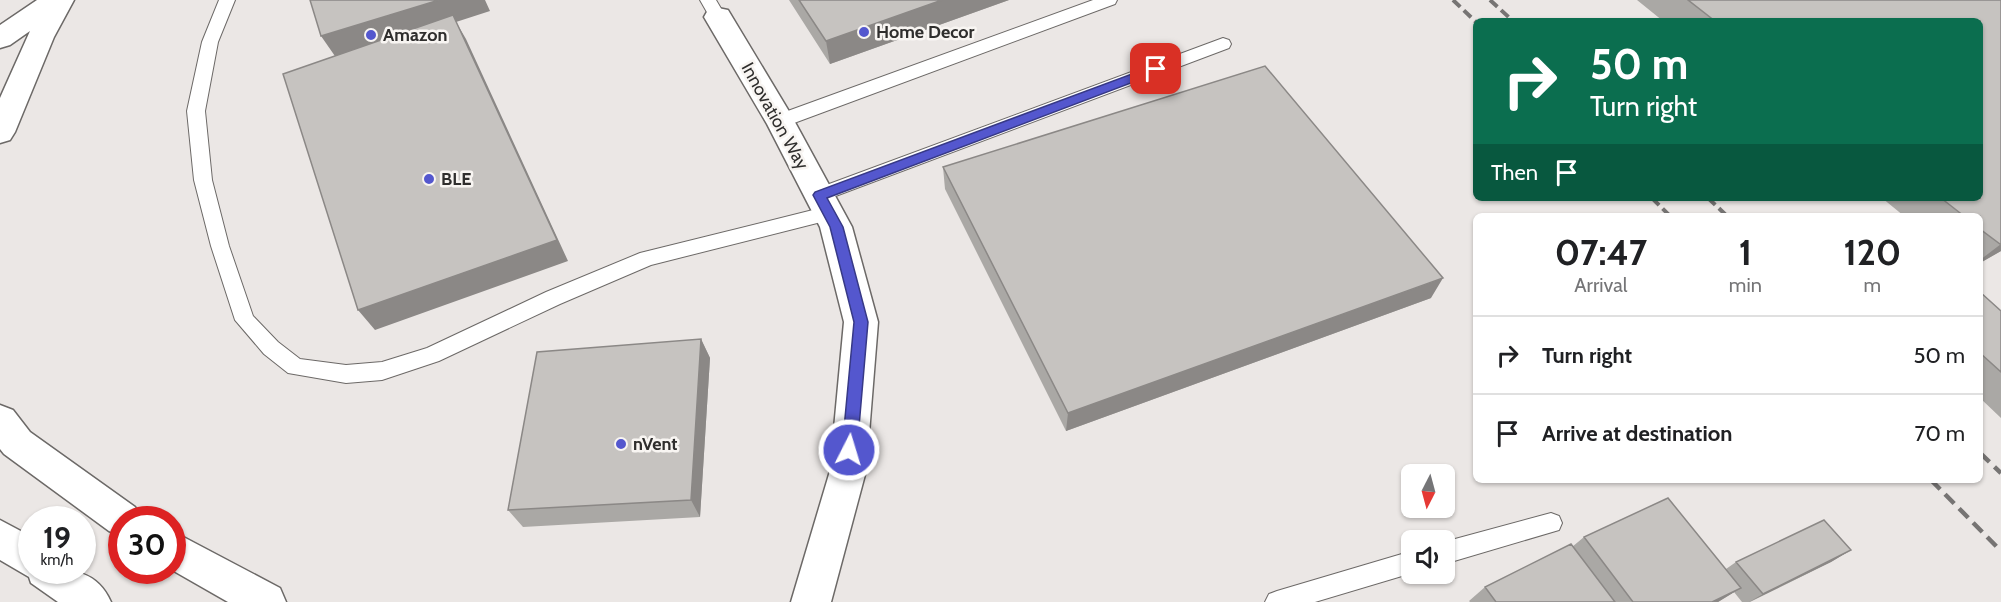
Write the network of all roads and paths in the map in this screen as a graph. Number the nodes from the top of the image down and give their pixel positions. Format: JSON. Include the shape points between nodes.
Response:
{"nodes":[{"id":1,"x":56,"y":0,"type":"edge"},
{"id":2,"x":61,"y":0,"type":"edge"},
{"id":3,"x":227,"y":0,"type":"edge"},
{"id":4,"x":1109,"y":0,"type":"edge"},
{"id":5,"x":713,"y":9,"type":"edge"},
{"id":6,"x":0,"y":38,"type":"edge"},
{"id":7,"x":1223,"y":44,"type":"dead end"},
{"id":8,"x":780,"y":121,"type":"junction"},
{"id":9,"x":0,"y":132,"type":"edge"},
{"id":10,"x":824,"y":204,"type":"junction"},
{"id":11,"x":0,"y":422,"type":"edge"},
{"id":12,"x":108,"y":509,"type":"edge"},
{"id":13,"x":1551,"y":523,"type":"dead end"},
{"id":14,"x":0,"y":538,"type":"edge"},
{"id":15,"x":18,"y":550,"type":"edge"},
{"id":16,"x":1455,"y":550,"type":"edge"},
{"id":17,"x":186,"y":557,"type":"edge"},
{"id":18,"x":1401,"y":565,"type":"edge"},
{"id":19,"x":65,"y":584,"type":"edge"},
{"id":20,"x":91,"y":602,"type":"edge"},
{"id":21,"x":266,"y":602,"type":"edge"},
{"id":22,"x":811,"y":602,"type":"edge"},
{"id":23,"x":1277,"y":602,"type":"edge"}],
"edges":[{"from":1,"to":6,"type":"street"},
{"from":2,"to":9,"type":"street","via":[[40,37]]},
{"from":3,"to":10,"type":"lane","via":[[210,42],[196,111],[202,180],[245,320],[271,348],[295,366],[346,374],[382,371],[432,355],[647,258]]},
{"from":4,"to":8,"type":"lane"},
{"from":5,"to":8,"type":"street","name":"Innovation Way"},
{"from":7,"to":10,"type":"lane"},
{"from":8,"to":10,"type":"street","name":"Innovation Way"},
{"from":10,"to":22,"type":"street","name":"Innovation Way","via":[[836,227],[861,322],[848,471]]},
{"from":11,"to":12,"type":"street","via":[[17,443]]},
{"from":13,"to":16,"type":"lane"},
{"from":14,"to":15,"type":"street"},
{"from":17,"to":21,"type":"street"},
{"from":18,"to":23,"type":"lane"},
{"from":19,"to":20,"type":"street"}]}
